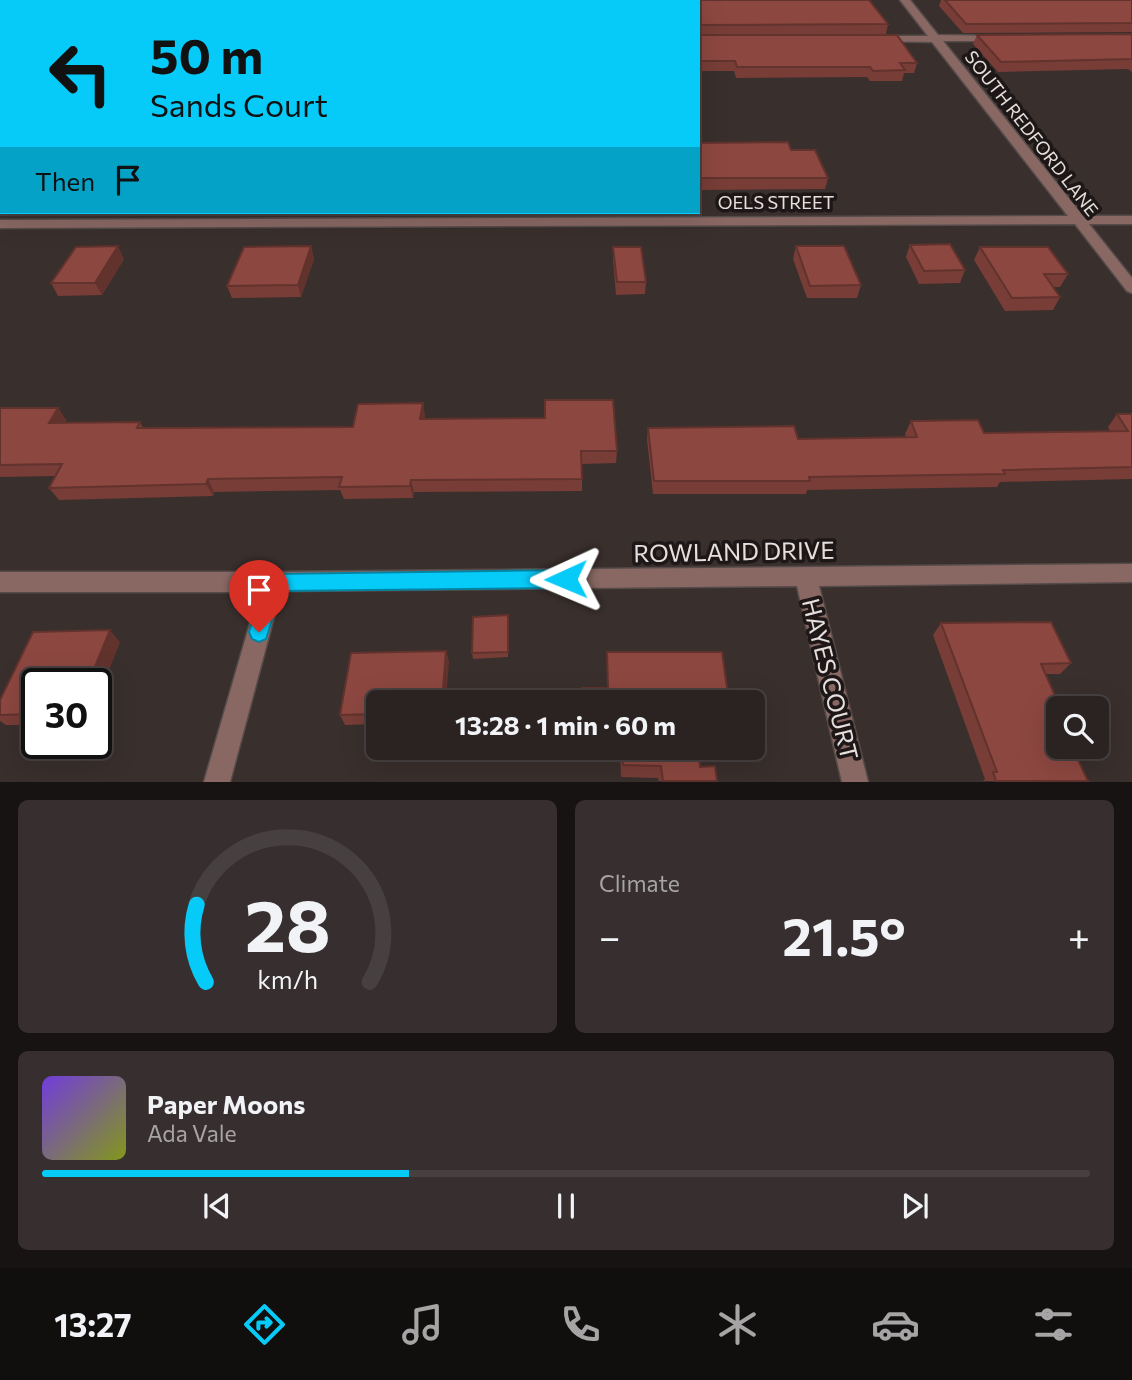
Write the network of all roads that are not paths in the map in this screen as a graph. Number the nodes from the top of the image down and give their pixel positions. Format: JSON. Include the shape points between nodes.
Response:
{"nodes":[{"id":1,"x":905,"y":0,"type":"edge"},
{"id":2,"x":936,"y":38,"type":"junction"},
{"id":3,"x":1014,"y":38,"type":"edge"},
{"id":4,"x":866,"y":39,"type":"edge"},
{"id":5,"x":1079,"y":220,"type":"junction"},
{"id":6,"x":1132,"y":220,"type":"edge"},
{"id":7,"x":0,"y":224,"type":"edge"},
{"id":8,"x":1132,"y":288,"type":"edge"},
{"id":9,"x":1132,"y":573,"type":"edge"},
{"id":10,"x":806,"y":577,"type":"junction"},
{"id":11,"x":0,"y":582,"type":"edge"},
{"id":12,"x":273,"y":582,"type":"junction"},
{"id":13,"x":217,"y":782,"type":"edge"},
{"id":14,"x":855,"y":782,"type":"edge"}],
"edges":[{"from":1,"to":2,"type":"street","name":"SOUTH REDFORD LANE"},
{"from":2,"to":3,"type":"street"},
{"from":2,"to":4,"type":"street"},
{"from":2,"to":5,"type":"street","name":"SOUTH REDFORD LANE"},
{"from":5,"to":6,"type":"street","name":"OELS STREET"},
{"from":5,"to":7,"type":"street","name":"OELS STREET"},
{"from":5,"to":8,"type":"street","name":"SOUTH REDFORD LANE"},
{"from":9,"to":10,"type":"street","name":"ROWLAND DRIVE"},
{"from":10,"to":12,"type":"street","name":"ROWLAND DRIVE"},
{"from":10,"to":14,"type":"street","name":"HAYES COURT"},
{"from":11,"to":12,"type":"street","name":"ROWLAND DRIVE"},
{"from":12,"to":13,"type":"street"}]}
